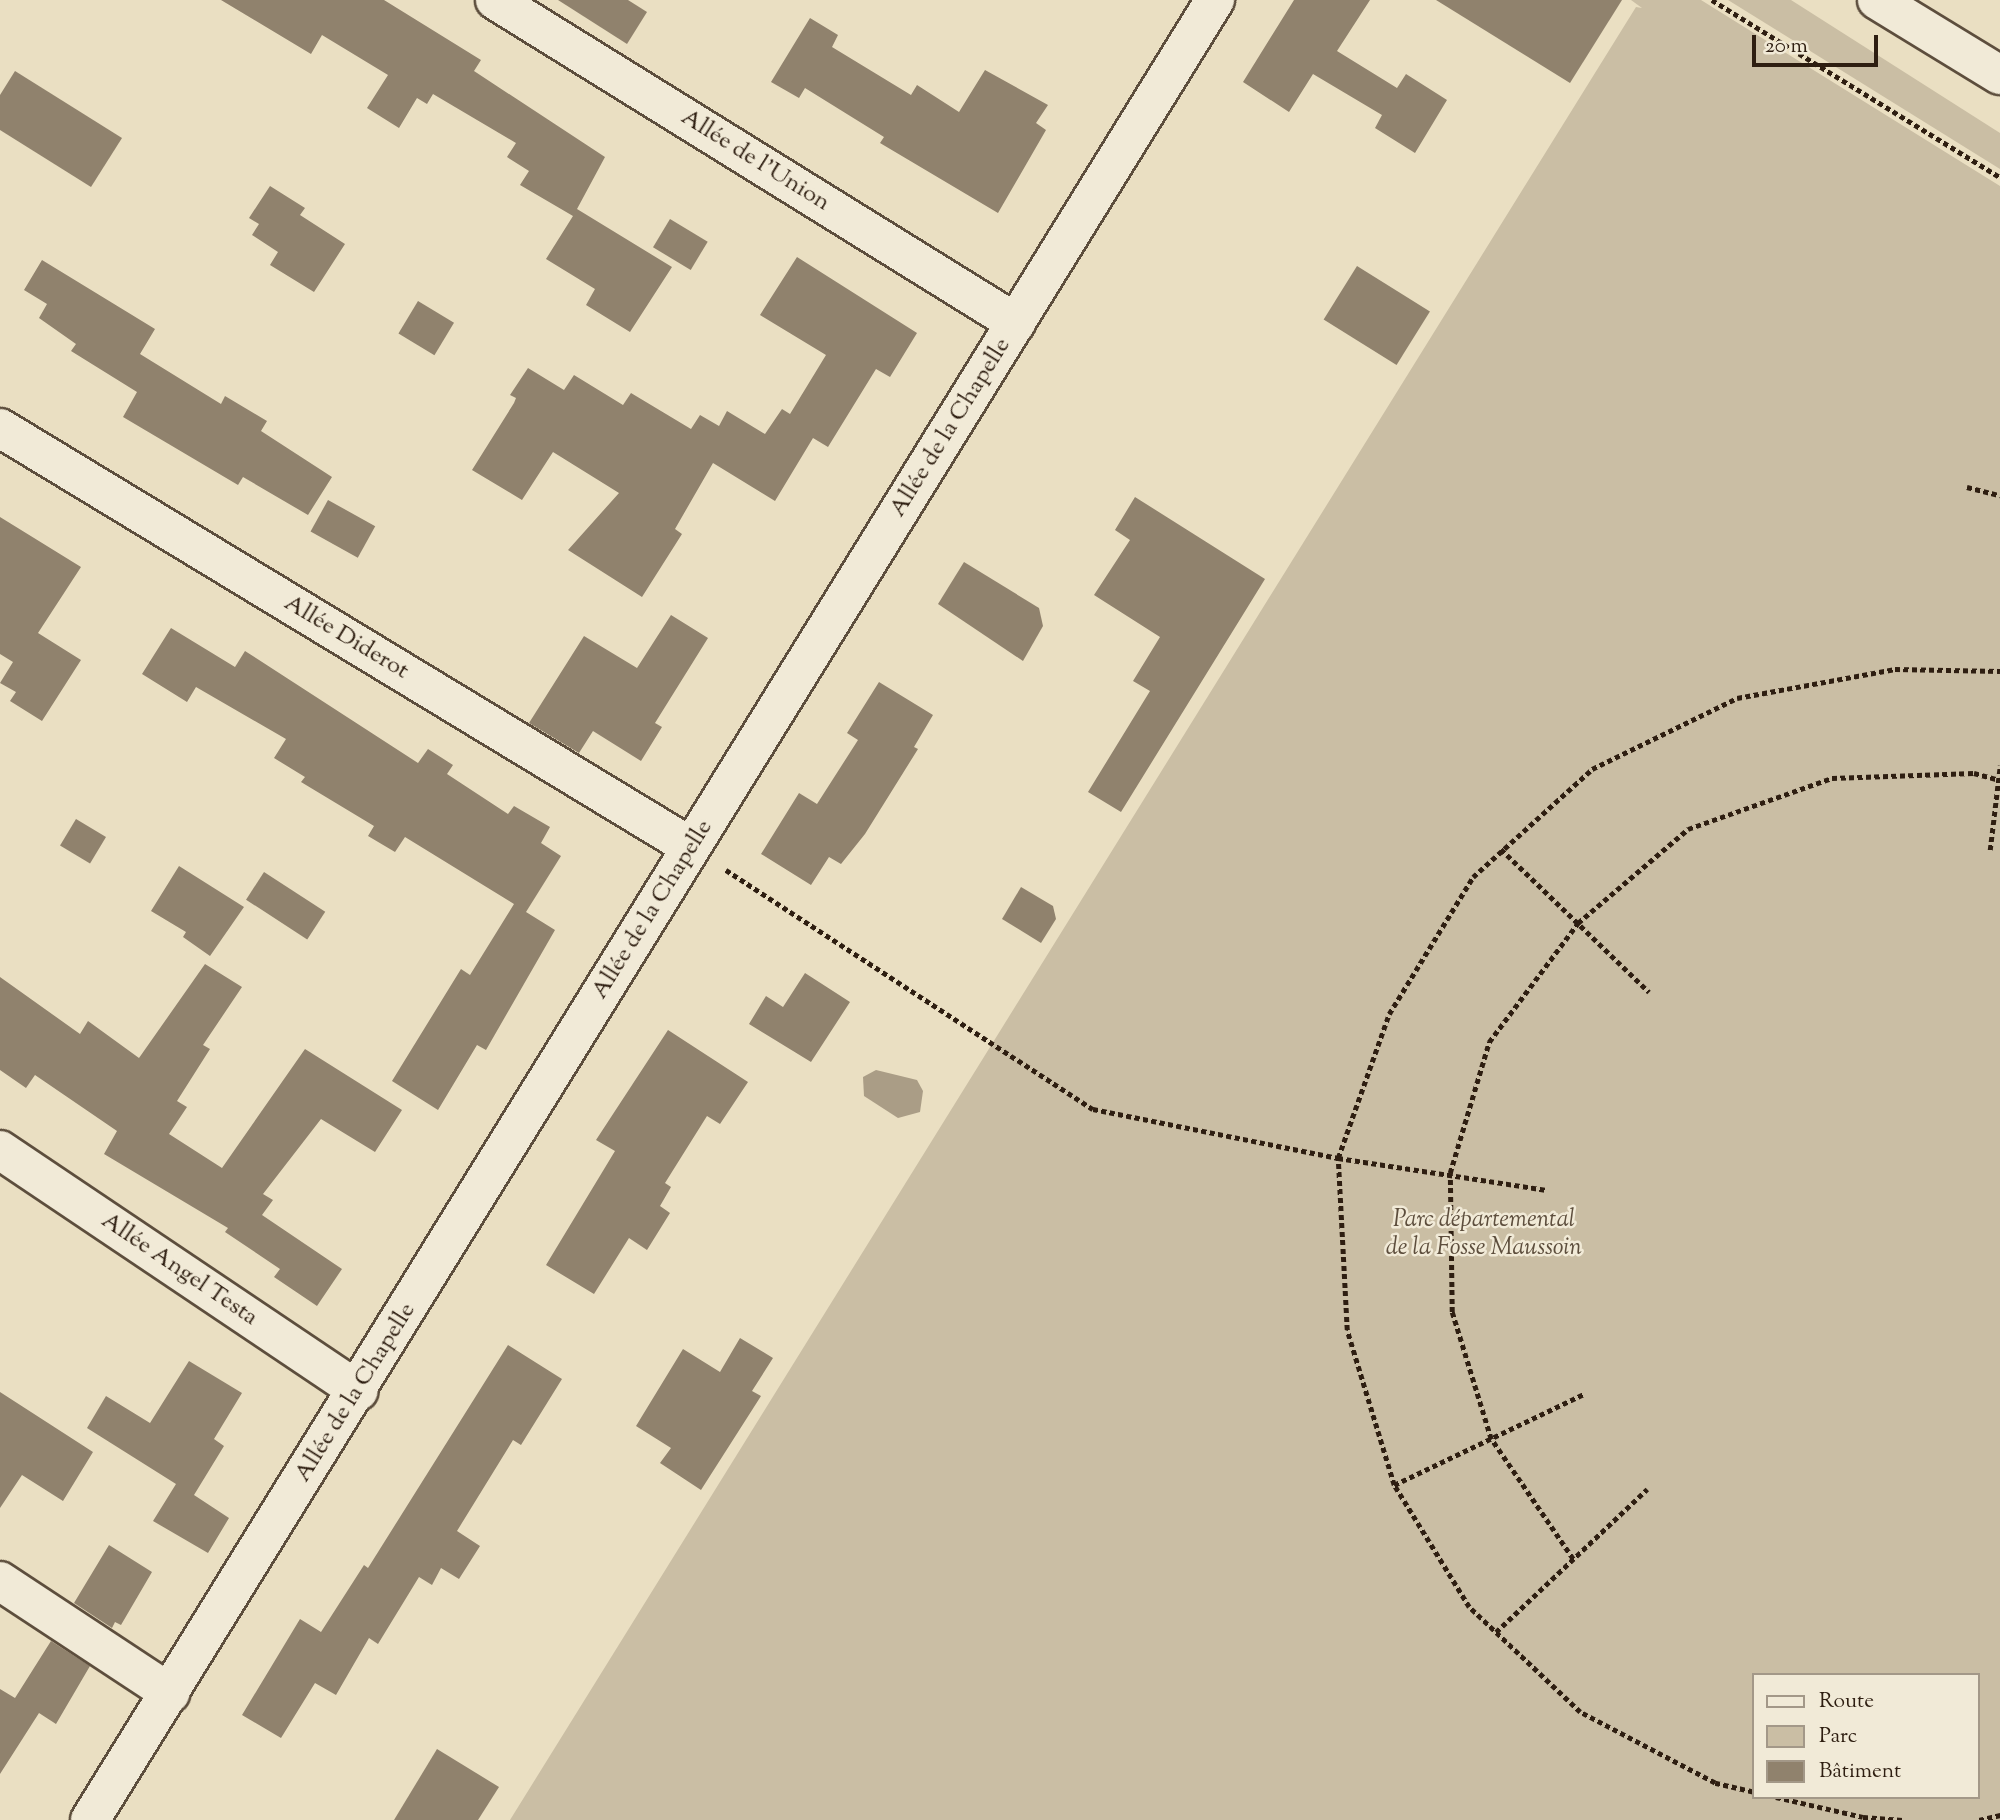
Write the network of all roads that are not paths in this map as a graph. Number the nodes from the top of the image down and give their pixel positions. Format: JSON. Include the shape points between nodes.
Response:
{"nodes":[{"id":1,"x":495,"y":0,"type":"edge"},
{"id":2,"x":1215,"y":0,"type":"edge"},
{"id":3,"x":1877,"y":0,"type":"edge"},
{"id":4,"x":2000,"y":75,"type":"edge"},
{"id":5,"x":1016,"y":323,"type":"junction"},
{"id":6,"x":0,"y":428,"type":"edge"},
{"id":7,"x":691,"y":847,"type":"junction"},
{"id":8,"x":0,"y":1150,"type":"edge"},
{"id":9,"x":359,"y":1391,"type":"junction"},
{"id":10,"x":0,"y":1581,"type":"edge"},
{"id":11,"x":170,"y":1693,"type":"junction"},
{"id":12,"x":90,"y":1820,"type":"edge"}],
"edges":[{"from":1,"to":5,"type":"street","name":"Allée de l'Union"},
{"from":2,"to":5,"type":"street","name":"Allée de la Chapelle"},
{"from":3,"to":4,"type":"street"},
{"from":5,"to":7,"type":"street","name":"Allée de la Chapelle"},
{"from":6,"to":7,"type":"street","name":"Allée Diderot"},
{"from":7,"to":9,"type":"street","name":"Allée de la Chapelle"},
{"from":8,"to":9,"type":"street","name":"Allée Angel Testa"},
{"from":9,"to":11,"type":"street","name":"Allée de la Chapelle"},
{"from":10,"to":11,"type":"street"},
{"from":11,"to":12,"type":"street","name":"Allée de la Chapelle"}]}
